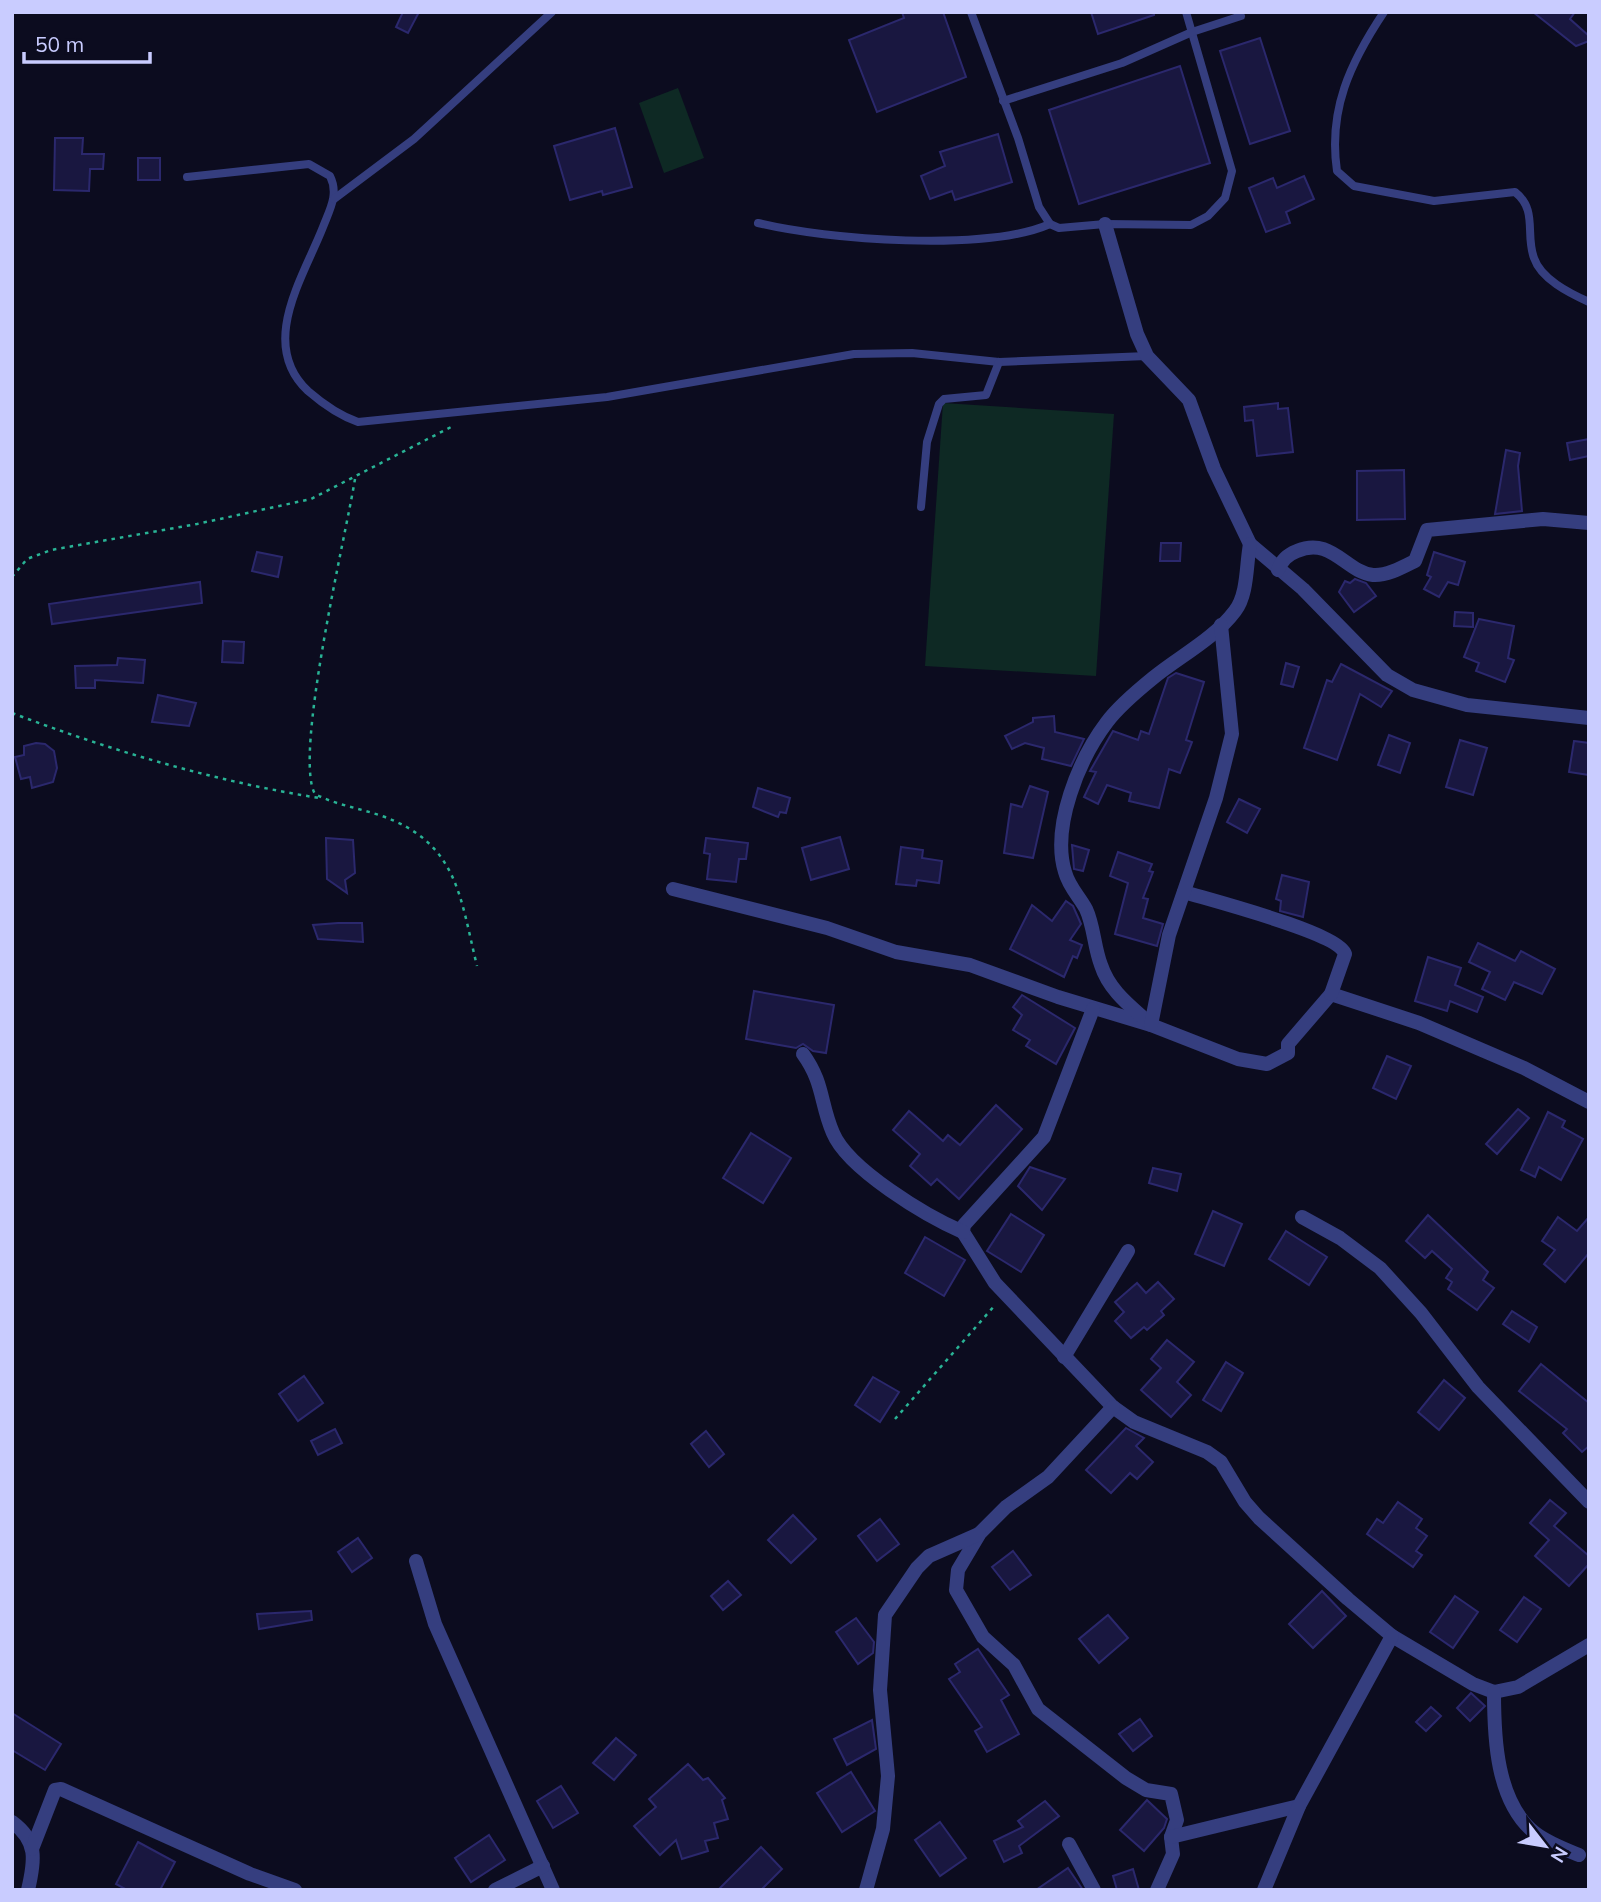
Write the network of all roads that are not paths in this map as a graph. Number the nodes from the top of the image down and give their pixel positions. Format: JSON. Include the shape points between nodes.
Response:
{"nodes":[{"id":1,"x":552,"y":12,"type":"edge"},
{"id":2,"x":971,"y":12,"type":"edge"},
{"id":3,"x":1186,"y":12,"type":"edge"},
{"id":4,"x":1384,"y":12,"type":"edge"},
{"id":5,"x":1241,"y":16,"type":"dead end"},
{"id":6,"x":1192,"y":33,"type":"junction"},
{"id":7,"x":1003,"y":101,"type":"junction"},
{"id":8,"x":187,"y":177,"type":"dead end"},
{"id":9,"x":334,"y":199,"type":"junction"},
{"id":10,"x":758,"y":223,"type":"dead end"},
{"id":11,"x":1050,"y":224,"type":"junction"},
{"id":12,"x":1105,"y":224,"type":"junction"},
{"id":13,"x":1589,"y":302,"type":"edge"},
{"id":14,"x":1147,"y":356,"type":"junction"},
{"id":15,"x":999,"y":362,"type":"junction"},
{"id":16,"x":921,"y":507,"type":"dead end"},
{"id":17,"x":1589,"y":523,"type":"edge"},
{"id":18,"x":1250,"y":544,"type":"junction"},
{"id":19,"x":1278,"y":570,"type":"junction"},
{"id":20,"x":1220,"y":625,"type":"junction"},
{"id":21,"x":1589,"y":718,"type":"edge"},
{"id":22,"x":673,"y":889,"type":"dead end"},
{"id":23,"x":1184,"y":892,"type":"junction"},
{"id":24,"x":1331,"y":994,"type":"junction"},
{"id":25,"x":1093,"y":1009,"type":"junction"},
{"id":26,"x":1152,"y":1025,"type":"junction"},
{"id":27,"x":803,"y":1054,"type":"dead end"},
{"id":28,"x":1589,"y":1102,"type":"edge"},
{"id":29,"x":1302,"y":1217,"type":"dead end"},
{"id":30,"x":963,"y":1232,"type":"junction"},
{"id":31,"x":1128,"y":1251,"type":"dead end"},
{"id":32,"x":1064,"y":1357,"type":"junction"},
{"id":33,"x":1113,"y":1407,"type":"junction"},
{"id":34,"x":1589,"y":1502,"type":"edge"},
{"id":35,"x":980,"y":1533,"type":"junction"},
{"id":36,"x":416,"y":1561,"type":"dead end"},
{"id":37,"x":1392,"y":1636,"type":"junction"},
{"id":38,"x":1589,"y":1645,"type":"edge"},
{"id":39,"x":1494,"y":1692,"type":"junction"},
{"id":40,"x":1299,"y":1806,"type":"junction"},
{"id":41,"x":12,"y":1822,"type":"edge"},
{"id":42,"x":1171,"y":1837,"type":"junction"},
{"id":43,"x":1069,"y":1844,"type":"dead end"},
{"id":44,"x":32,"y":1849,"type":"junction"},
{"id":45,"x":1579,"y":1855,"type":"dead end"},
{"id":46,"x":543,"y":1866,"type":"junction"},
{"id":47,"x":28,"y":1890,"type":"edge"},
{"id":48,"x":295,"y":1890,"type":"edge"},
{"id":49,"x":495,"y":1890,"type":"edge"},
{"id":50,"x":553,"y":1890,"type":"edge"},
{"id":51,"x":866,"y":1890,"type":"edge"},
{"id":52,"x":1094,"y":1890,"type":"edge"},
{"id":53,"x":1157,"y":1890,"type":"edge"},
{"id":54,"x":1264,"y":1890,"type":"edge"}],
"edges":[{"from":1,"to":9,"type":"lane","via":[[415,139]]},
{"from":2,"to":7,"type":"lane"},
{"from":3,"to":6,"type":"lane"},
{"from":4,"to":13,"type":"lane","via":[[1341,97],[1334,127],[1337,172],[1354,186],[1434,201],[1516,192],[1528,206],[1531,249],[1541,271]]},
{"from":5,"to":6,"type":"lane"},
{"from":6,"to":7,"type":"lane","via":[[1122,63]]},
{"from":6,"to":12,"type":"lane","via":[[1232,171],[1225,198],[1208,216],[1191,225]]},
{"from":7,"to":11,"type":"lane","via":[[1039,207]]},
{"from":8,"to":9,"type":"lane","via":[[309,164],[330,176]]},
{"from":9,"to":15,"type":"lane","via":[[288,313],[284,353],[294,377],[333,410],[358,422],[620,396],[855,354],[912,353]]},
{"from":10,"to":11,"type":"lane","via":[[811,233],[915,240],[1001,237]]},
{"from":11,"to":12,"type":"lane","via":[[1059,228]]},
{"from":12,"to":14,"type":"street"},
{"from":14,"to":15,"type":"lane"},
{"from":14,"to":18,"type":"street","via":[[1189,400],[1214,469]]},
{"from":15,"to":16,"type":"lane","via":[[986,395],[939,404],[928,442]]},
{"from":17,"to":19,"type":"street","via":[[1543,519],[1427,530],[1415,561],[1376,575],[1313,547],[1288,556]]},
{"from":18,"to":19,"type":"street"},
{"from":18,"to":20,"type":"street","via":[[1241,599]]},
{"from":19,"to":21,"type":"street","via":[[1303,589],[1387,675],[1413,690],[1467,705]]},
{"from":20,"to":23,"type":"street","via":[[1232,734]]},
{"from":20,"to":26,"type":"street","via":[[1109,719],[1090,749],[1065,815],[1060,845],[1064,870],[1086,911],[1100,965],[1118,995]]},
{"from":22,"to":25,"type":"street","via":[[827,928],[896,952],[970,965]]},
{"from":23,"to":24,"type":"street","via":[[1337,943],[1345,954]]},
{"from":23,"to":26,"type":"street","via":[[1169,935]]},
{"from":24,"to":26,"type":"street","via":[[1287,1044],[1288,1054],[1267,1064],[1238,1059]]},
{"from":24,"to":28,"type":"street","via":[[1419,1023]]},
{"from":25,"to":26,"type":"street"},
{"from":25,"to":30,"type":"street","via":[[1044,1137],[969,1218]]},
{"from":27,"to":30,"type":"street","via":[[820,1081],[841,1150],[915,1205]]},
{"from":29,"to":34,"type":"street","via":[[1380,1268],[1478,1387]]},
{"from":30,"to":32,"type":"street","via":[[1006,1294]]},
{"from":31,"to":32,"type":"street"},
{"from":32,"to":33,"type":"street"},
{"from":33,"to":35,"type":"street","via":[[1048,1478],[1006,1507]]},
{"from":33,"to":37,"type":"street","via":[[1221,1462],[1259,1518]]},
{"from":35,"to":42,"type":"street","via":[[956,1577],[956,1590],[965,1609],[983,1637],[1014,1665],[1038,1709],[1126,1778],[1146,1790],[1171,1794],[1177,1820]]},
{"from":35,"to":51,"type":"street","via":[[929,1556],[885,1615],[880,1690],[888,1776],[877,1856]]},
{"from":36,"to":46,"type":"street","via":[[435,1623]]},
{"from":37,"to":39,"type":"street"},
{"from":37,"to":40,"type":"street"},
{"from":38,"to":39,"type":"street","via":[[1518,1687]]},
{"from":39,"to":45,"type":"street","via":[[1497,1759],[1511,1799],[1536,1834]]},
{"from":40,"to":42,"type":"street"},
{"from":40,"to":54,"type":"street"},
{"from":41,"to":44,"type":"street","via":[[27,1835]]},
{"from":42,"to":53,"type":"street","via":[[1173,1854]]},
{"from":43,"to":52,"type":"street"},
{"from":44,"to":47,"type":"street"},
{"from":44,"to":48,"type":"street","via":[[49,1799],[61,1789]]},
{"from":46,"to":49,"type":"street"},
{"from":46,"to":50,"type":"street"}]}
